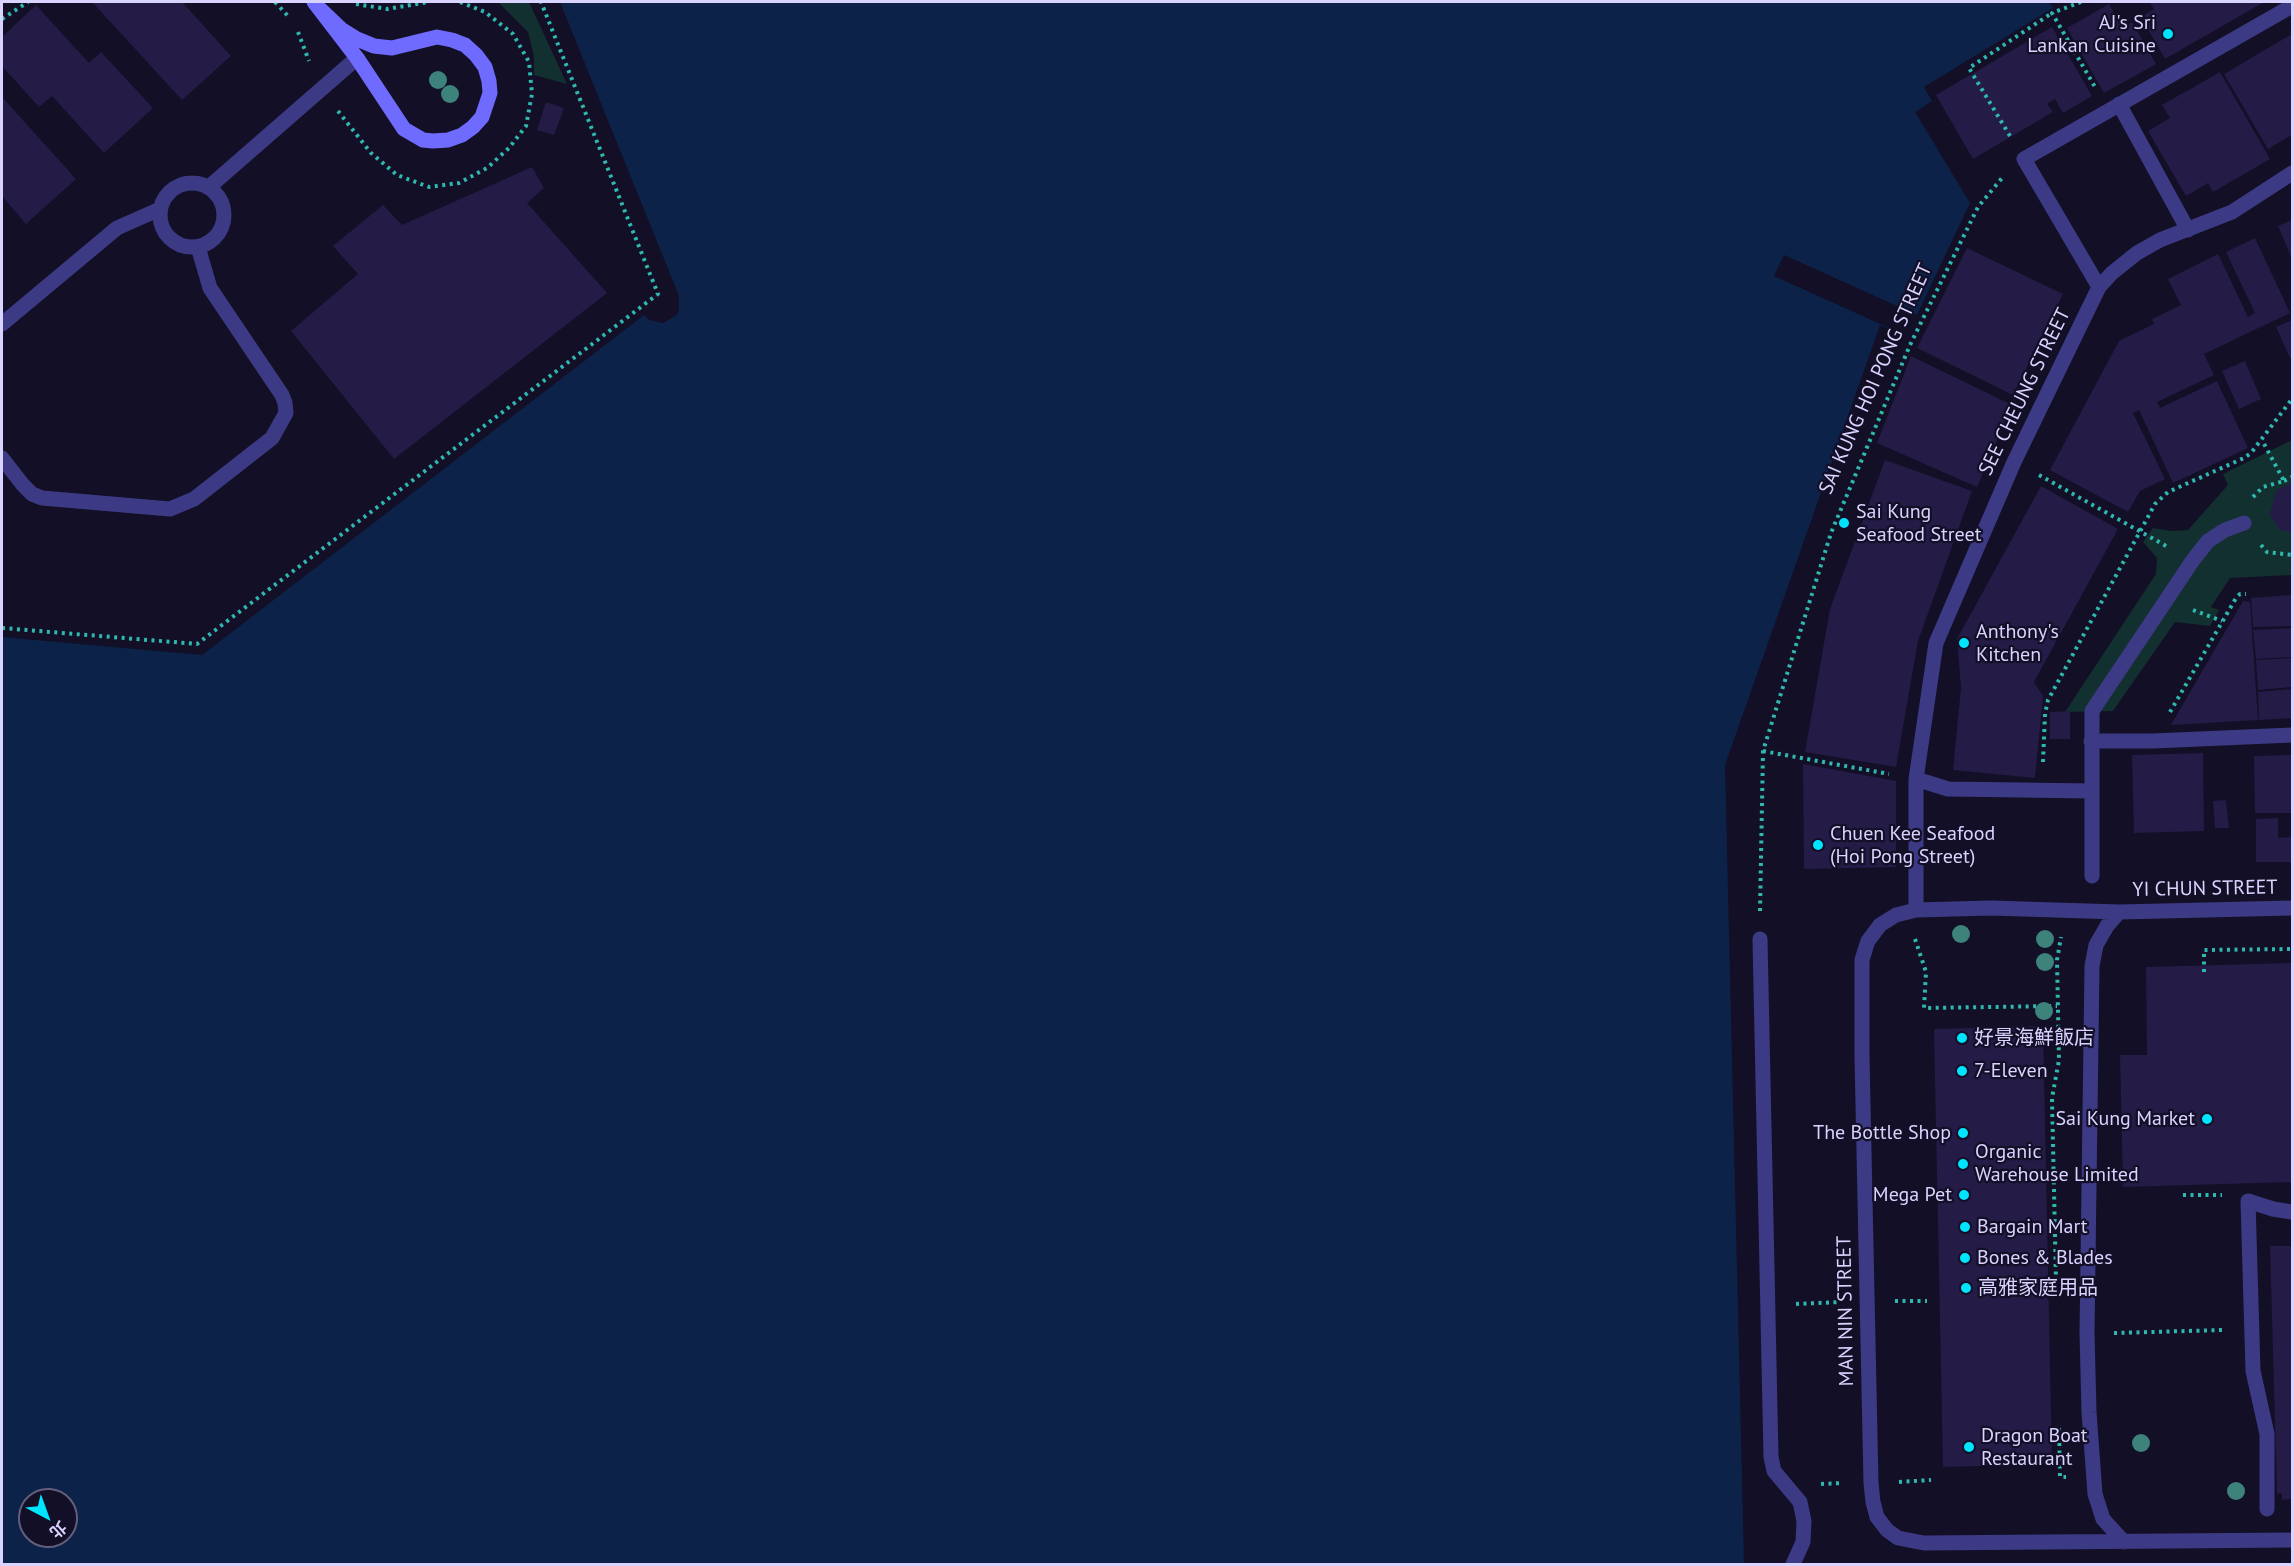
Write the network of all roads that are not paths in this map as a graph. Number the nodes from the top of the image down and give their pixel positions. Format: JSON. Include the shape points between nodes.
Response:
{"nodes":[{"id":1,"x":317,"y":5,"type":"edge"},
{"id":2,"x":2292,"y":6,"type":"edge"},
{"id":3,"x":357,"y":58,"type":"junction"},
{"id":4,"x":2114,"y":108,"type":"junction"},
{"id":5,"x":2292,"y":173,"type":"edge"},
{"id":6,"x":209,"y":187,"type":"junction"},
{"id":7,"x":160,"y":209,"type":"junction"},
{"id":8,"x":2188,"y":230,"type":"junction"},
{"id":9,"x":198,"y":247,"type":"junction"},
{"id":10,"x":2100,"y":287,"type":"junction"},
{"id":11,"x":2,"y":324,"type":"edge"},
{"id":12,"x":2,"y":458,"type":"edge"},
{"id":13,"x":2244,"y":523,"type":"road end"},
{"id":14,"x":2292,"y":735,"type":"edge"},
{"id":15,"x":2091,"y":741,"type":"junction"},
{"id":16,"x":1916,"y":779,"type":"junction"},
{"id":17,"x":2092,"y":791,"type":"junction"},
{"id":18,"x":2092,"y":876,"type":"dead end"},
{"id":19,"x":2292,"y":908,"type":"edge"},
{"id":20,"x":1916,"y":910,"type":"junction"},
{"id":21,"x":2119,"y":912,"type":"junction"},
{"id":22,"x":1760,"y":939,"type":"road end"},
{"id":23,"x":2292,"y":1212,"type":"edge"},
{"id":24,"x":2267,"y":1509,"type":"dead end"},
{"id":25,"x":2292,"y":1540,"type":"edge"},
{"id":26,"x":2124,"y":1542,"type":"junction"},
{"id":27,"x":1793,"y":1564,"type":"edge"}],
"edges":[{"from":1,"to":3,"type":"street"},
{"from":1,"to":3,"type":"street","via":[[341,29],[374,46],[392,48],[437,38],[465,45],[484,67],[489,81],[487,105],[474,127],[462,135],[448,140],[423,140],[396,120]]},
{"from":2,"to":4,"type":"street"},
{"from":3,"to":6,"type":"street"},
{"from":4,"to":8,"type":"street"},
{"from":4,"to":10,"type":"street","via":[[2024,159]]},
{"from":5,"to":8,"type":"street","name":"SEE CHEUNG STREET","via":[[2242,207]]},
{"from":6,"to":7,"type":"street","via":[[199,183],[179,185],[170,191]]},
{"from":6,"to":9,"type":"street","via":[[223,204],[224,216],[216,236]]},
{"from":7,"to":9,"type":"street","via":[[163,229],[169,238],[177,244]]},
{"from":7,"to":11,"type":"street","via":[[117,228]]},
{"from":8,"to":10,"type":"street","name":"SEE CHEUNG STREET","via":[[2137,253]]},
{"from":9,"to":12,"type":"street","via":[[210,288],[282,395],[286,413],[272,438],[194,500],[170,509],[42,498],[22,485]]},
{"from":10,"to":16,"type":"street","name":"SEE CHEUNG STREET","via":[[2014,462],[1936,643]]},
{"from":13,"to":15,"type":"street","via":[[2208,541],[2193,560],[2092,711]]},
{"from":14,"to":15,"type":"street"},
{"from":15,"to":17,"type":"street"},
{"from":16,"to":17,"type":"street","via":[[1948,789]]},
{"from":16,"to":20,"type":"street","name":"SEE CHEUNG STREET"},
{"from":17,"to":18,"type":"street"},
{"from":19,"to":21,"type":"street","name":"YI CHUN STREET"},
{"from":20,"to":21,"type":"street","name":"MAN NIN STREET"},
{"from":20,"to":26,"type":"street","name":"MAN NIN STREET","via":[[1896,915],[1880,925],[1868,941],[1862,960],[1870,1460],[1877,1517],[1892,1534],[1914,1543]]},
{"from":21,"to":26,"type":"street","via":[[2096,945],[2092,966],[2087,1333],[2097,1507],[2110,1530]]},
{"from":22,"to":27,"type":"street","via":[[1771,1457],[1774,1471],[1800,1502],[1804,1521],[1803,1542]]},
{"from":23,"to":24,"type":"street","via":[[2248,1201],[2253,1371],[2267,1434]]},
{"from":25,"to":26,"type":"street","name":"MAN NIN STREET"}]}
